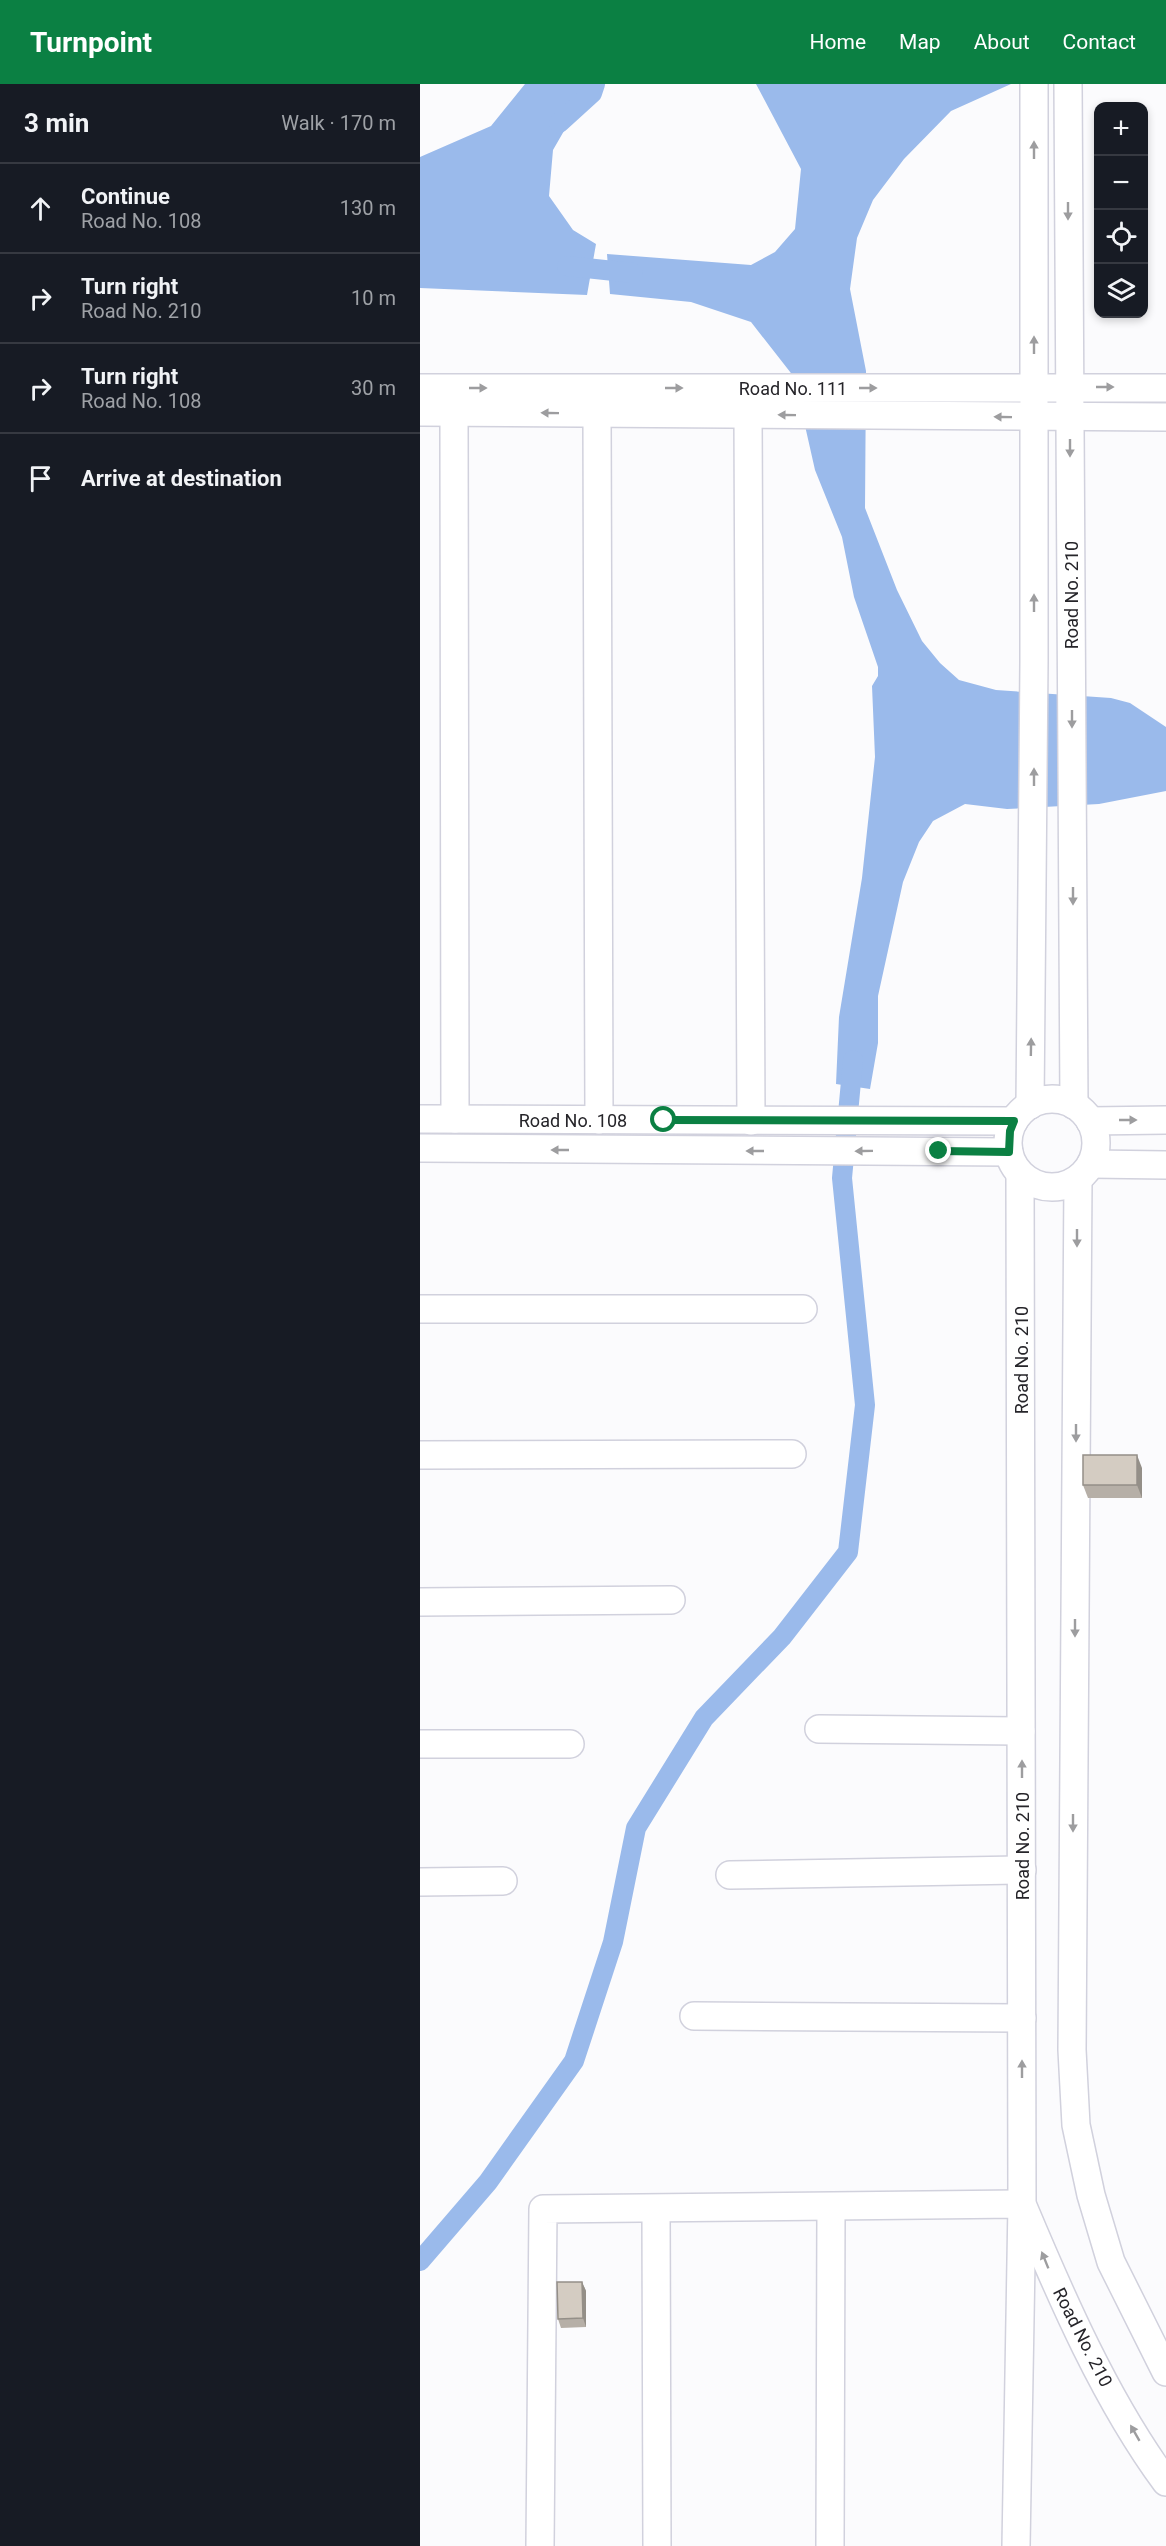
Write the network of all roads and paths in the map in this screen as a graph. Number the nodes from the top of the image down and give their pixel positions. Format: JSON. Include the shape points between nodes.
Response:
{"nodes":[{"id":1,"x":1068,"y":84,"type":"edge"},
{"id":2,"x":1034,"y":96,"type":"edge"},
{"id":3,"x":1069,"y":387,"type":"junction"},
{"id":4,"x":420,"y":388,"type":"edge"},
{"id":5,"x":1034,"y":388,"type":"junction"},
{"id":6,"x":1166,"y":388,"type":"edge"},
{"id":7,"x":420,"y":412,"type":"edge"},
{"id":8,"x":453,"y":412,"type":"junction"},
{"id":9,"x":597,"y":414,"type":"junction"},
{"id":10,"x":748,"y":415,"type":"junction"},
{"id":11,"x":1166,"y":417,"type":"edge"},
{"id":12,"x":1034,"y":418,"type":"junction"},
{"id":13,"x":1070,"y":418,"type":"junction"},
{"id":14,"x":1022,"y":1113,"type":"junction"},
{"id":15,"x":1082,"y":1113,"type":"junction"},
{"id":16,"x":420,"y":1119,"type":"edge"},
{"id":17,"x":455,"y":1119,"type":"junction"},
{"id":18,"x":599,"y":1120,"type":"junction"},
{"id":19,"x":751,"y":1120,"type":"junction"},
{"id":20,"x":1166,"y":1120,"type":"edge"},
{"id":21,"x":420,"y":1148,"type":"edge"},
{"id":22,"x":1015,"y":1163,"type":"junction"},
{"id":23,"x":1166,"y":1165,"type":"edge"},
{"id":24,"x":1084,"y":1172,"type":"junction"},
{"id":25,"x":420,"y":1309,"type":"edge"},
{"id":26,"x":803,"y":1309,"type":"dead end"},
{"id":27,"x":792,"y":1454,"type":"dead end"},
{"id":28,"x":420,"y":1455,"type":"edge"},
{"id":29,"x":671,"y":1600,"type":"dead end"},
{"id":30,"x":420,"y":1602,"type":"edge"},
{"id":31,"x":819,"y":1729,"type":"dead end"},
{"id":32,"x":1022,"y":1731,"type":"junction"},
{"id":33,"x":420,"y":1744,"type":"edge"},
{"id":34,"x":570,"y":1744,"type":"dead end"},
{"id":35,"x":1022,"y":1870,"type":"junction"},
{"id":36,"x":730,"y":1875,"type":"dead end"},
{"id":37,"x":503,"y":1881,"type":"dead end"},
{"id":38,"x":420,"y":1882,"type":"edge"},
{"id":39,"x":694,"y":2016,"type":"dead end"},
{"id":40,"x":1022,"y":2018,"type":"junction"},
{"id":41,"x":1022,"y":2204,"type":"junction"},
{"id":42,"x":831,"y":2208,"type":"junction"},
{"id":43,"x":656,"y":2209,"type":"junction"},
{"id":44,"x":1166,"y":2372,"type":"edge"},
{"id":45,"x":1166,"y":2482,"type":"edge"},
{"id":46,"x":540,"y":2546,"type":"edge"},
{"id":47,"x":657,"y":2546,"type":"edge"},
{"id":48,"x":830,"y":2546,"type":"edge"},
{"id":49,"x":1016,"y":2546,"type":"edge"}],
"edges":[{"from":1,"to":3,"type":"street","name":"Road No. 210","one_way":true},
{"from":5,"to":2,"type":"street","name":"Road No. 210","one_way":true},
{"from":3,"to":5,"type":"street","name":"Road No. 111"},
{"from":3,"to":6,"type":"street","name":"Road No. 111","one_way":true},
{"from":3,"to":13,"type":"street","name":"Road No. 210"},
{"from":4,"to":5,"type":"street","name":"Road No. 111","one_way":true},
{"from":5,"to":12,"type":"street","name":"Road No. 210"},
{"from":7,"to":8,"type":"street","name":"Road No. 111"},
{"from":9,"to":8,"type":"street","name":"Road No. 111","one_way":true},
{"from":8,"to":17,"type":"street"},
{"from":9,"to":10,"type":"street","name":"Road No. 111"},
{"from":9,"to":18,"type":"street"},
{"from":12,"to":10,"type":"street","name":"Road No. 111","one_way":true},
{"from":10,"to":19,"type":"street"},
{"from":11,"to":13,"type":"street","name":"Road No. 111"},
{"from":12,"to":13,"type":"street","name":"Road No. 111"},
{"from":14,"to":12,"type":"street","name":"Road No. 210","one_way":true,"via":[[1034,836]]},
{"from":13,"to":15,"type":"street","name":"Road No. 210","one_way":true,"via":[[1072,837]]},
{"from":14,"to":15,"type":"street","via":[[1052,1100]]},
{"from":14,"to":19,"type":"street","name":"Road No. 108","via":[[915,1121]]},
{"from":14,"to":22,"type":"street","name":"Road No. 210","via":[[1010,1131]]},
{"from":15,"to":20,"type":"street","one_way":true},
{"from":15,"to":24,"type":"street","name":"Road No. 210","via":[[1096,1142]]},
{"from":16,"to":17,"type":"street","name":"Road No. 108"},
{"from":17,"to":18,"type":"street","name":"Road No. 108"},
{"from":18,"to":19,"type":"street","name":"Road No. 108"},
{"from":22,"to":21,"type":"street","name":"Road No. 108","one_way":true,"via":[[915,1150]]},
{"from":22,"to":24,"type":"street","via":[[1042,1186],[1060,1186]]},
{"from":22,"to":32,"type":"street","name":"Road No. 210"},
{"from":23,"to":24,"type":"street"},
{"from":24,"to":44,"type":"street","name":"Road No. 210","one_way":true,"via":[[1072,2050],[1076,2125],[1110,2262]]},
{"from":25,"to":26,"type":"street"},
{"from":27,"to":28,"type":"street"},
{"from":29,"to":30,"type":"street"},
{"from":31,"to":32,"type":"street"},
{"from":35,"to":32,"type":"street","name":"Road No. 210","one_way":true},
{"from":33,"to":34,"type":"street"},
{"from":35,"to":36,"type":"street"},
{"from":35,"to":40,"type":"street","name":"Road No. 210"},
{"from":37,"to":38,"type":"street"},
{"from":39,"to":40,"type":"street"},
{"from":41,"to":40,"type":"street","name":"Road No. 210","one_way":true},
{"from":41,"to":42,"type":"street"},
{"from":45,"to":41,"type":"street","name":"Road No. 210","one_way":true,"via":[[1101,2374],[1056,2286]]},
{"from":41,"to":49,"type":"street"},
{"from":42,"to":43,"type":"street"},
{"from":42,"to":48,"type":"street"},
{"from":43,"to":46,"type":"street","via":[[543,2209]]},
{"from":43,"to":47,"type":"street"}]}
